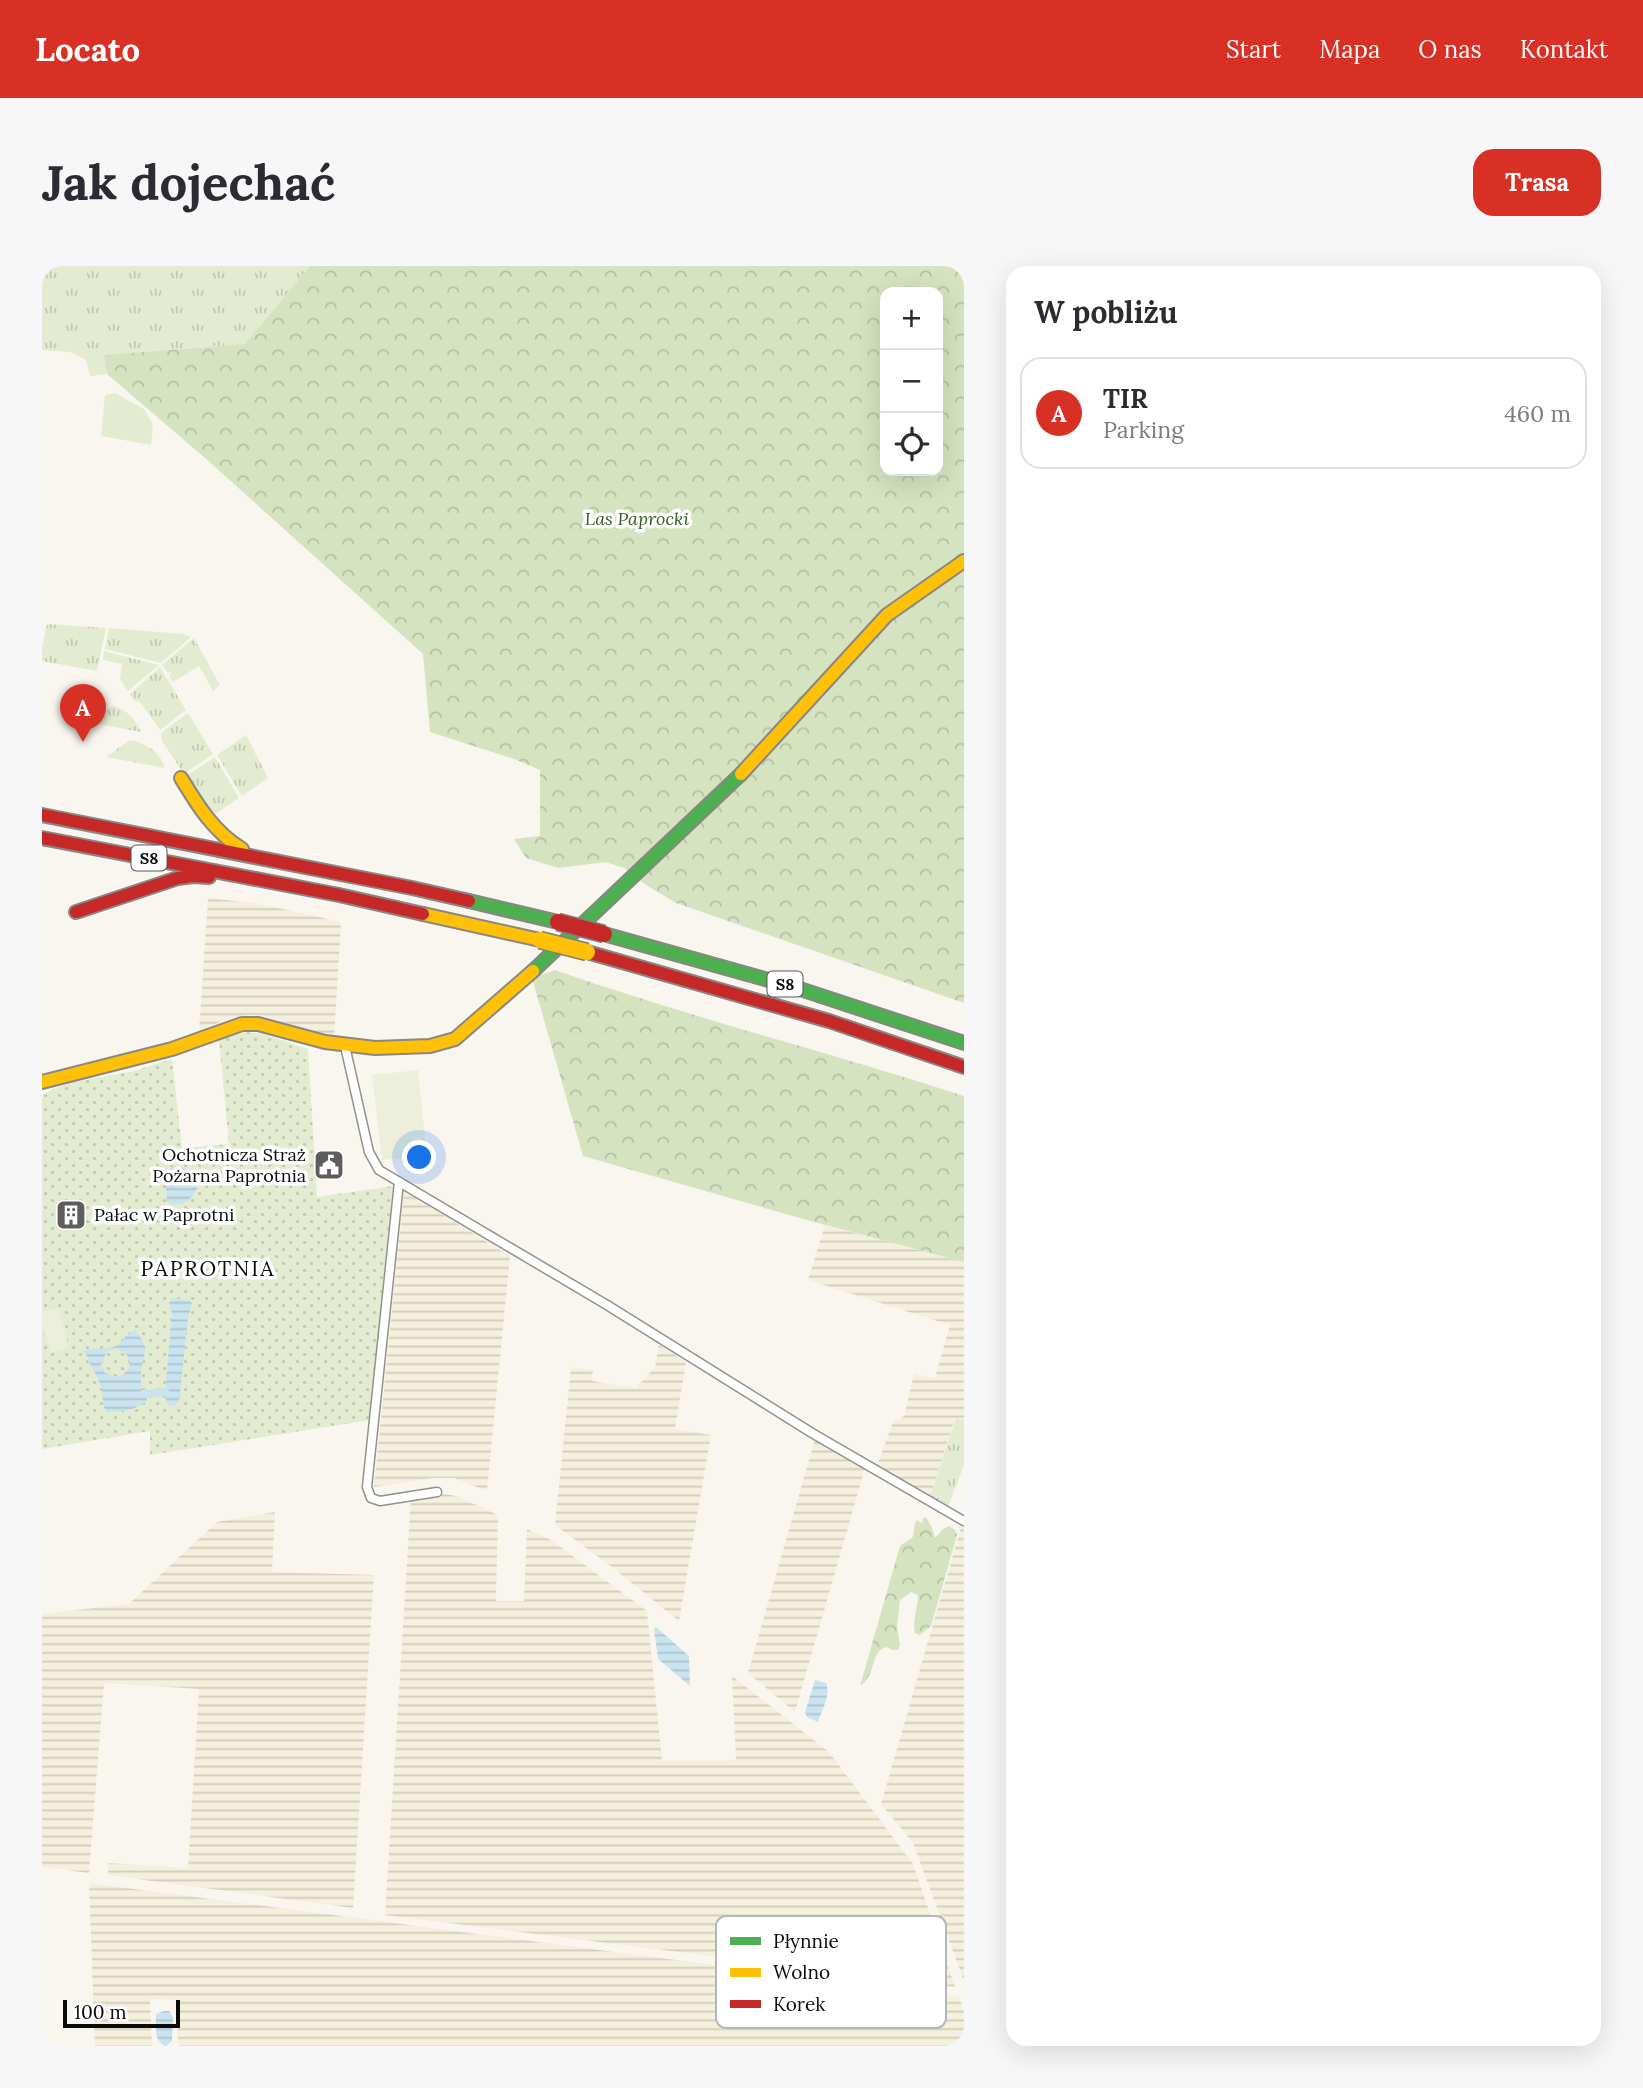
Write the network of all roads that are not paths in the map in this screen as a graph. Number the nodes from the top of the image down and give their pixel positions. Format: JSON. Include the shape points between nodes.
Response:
{"nodes":[{"id":1,"x":964,"y":561,"type":"edge"},
{"id":2,"x":181,"y":778,"type":"dead end"},
{"id":3,"x":42,"y":815,"type":"edge"},
{"id":4,"x":42,"y":838,"type":"edge"},
{"id":5,"x":253,"y":856,"type":"junction"},
{"id":6,"x":257,"y":879,"type":"junction"},
{"id":7,"x":76,"y":912,"type":"dead end"},
{"id":8,"x":964,"y":1043,"type":"edge"},
{"id":9,"x":345,"y":1046,"type":"junction"},
{"id":10,"x":964,"y":1067,"type":"edge"},
{"id":11,"x":42,"y":1082,"type":"edge"},
{"id":12,"x":399,"y":1182,"type":"junction"},
{"id":13,"x":437,"y":1492,"type":"dead end"},
{"id":14,"x":964,"y":1521,"type":"edge"}],
"edges":[{"from":1,"to":9,"type":"main road","via":[[887,615],[740,775],[461,1035],[430,1046],[399,1049]]},
{"from":2,"to":5,"type":"main road","via":[[212,826]]},
{"from":3,"to":5,"type":"main road","number":"S8"},
{"from":4,"to":6,"type":"main road","number":"S8"},
{"from":5,"to":8,"type":"main road","number":"S8","bridge":true,"via":[[435,892],[604,934],[797,988]]},
{"from":6,"to":7,"type":"main road","via":[[178,878]]},
{"from":6,"to":10,"type":"main road","number":"S8","bridge":true,"via":[[587,952],[829,1021]]},
{"from":9,"to":11,"type":"main road","via":[[242,1024],[172,1049]]},
{"from":9,"to":12,"type":"street","via":[[369,1153],[379,1170]]},
{"from":12,"to":13,"type":"street","via":[[367,1487],[370,1498],[380,1501]]},
{"from":12,"to":14,"type":"street"}]}
